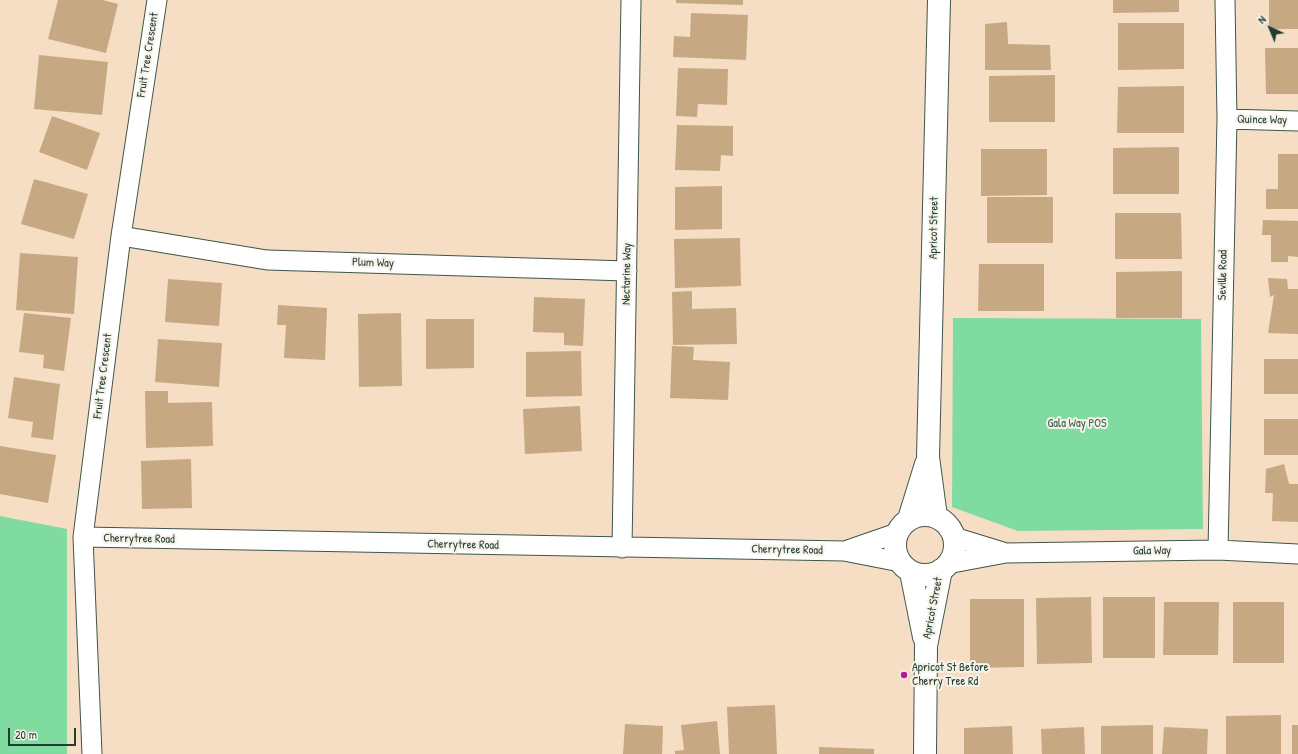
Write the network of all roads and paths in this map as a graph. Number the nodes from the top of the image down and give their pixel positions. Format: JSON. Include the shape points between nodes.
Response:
{"nodes":[{"id":1,"x":157,"y":0,"type":"edge"},
{"id":2,"x":631,"y":0,"type":"edge"},
{"id":3,"x":939,"y":0,"type":"edge"},
{"id":4,"x":1226,"y":0,"type":"edge"},
{"id":5,"x":1227,"y":119,"type":"junction"},
{"id":6,"x":1298,"y":121,"type":"edge"},
{"id":7,"x":121,"y":236,"type":"junction"},
{"id":8,"x":627,"y":271,"type":"junction"},
{"id":9,"x":928,"y":457,"type":"junction"},
{"id":10,"x":936,"y":517,"type":"junction"},
{"id":11,"x":903,"y":526,"type":"junction"},
{"id":12,"x":954,"y":537,"type":"junction"},
{"id":13,"x":83,"y":538,"type":"junction"},
{"id":14,"x":622,"y":548,"type":"junction"},
{"id":15,"x":1218,"y":550,"type":"junction"},
{"id":16,"x":844,"y":551,"type":"junction"},
{"id":17,"x":1006,"y":553,"type":"junction"},
{"id":18,"x":1298,"y":554,"type":"edge"},
{"id":19,"x":905,"y":567,"type":"junction"},
{"id":20,"x":944,"y":567,"type":"junction"},
{"id":21,"x":926,"y":646,"type":"junction"},
{"id":22,"x":92,"y":754,"type":"edge"},
{"id":23,"x":924,"y":754,"type":"edge"}],
"edges":[{"from":1,"to":7,"type":"street","name":"Fruit Tree Crescent"},
{"from":2,"to":8,"type":"street","name":"Nectarine Way"},
{"from":3,"to":9,"type":"street","name":"Apricot Street"},
{"from":4,"to":5,"type":"street","name":"Seville Road"},
{"from":5,"to":6,"type":"street","name":"Quince Way"},
{"from":5,"to":15,"type":"street","name":"Seville Road"},
{"from":7,"to":8,"type":"street","name":"Plum Way","via":[[267,260]]},
{"from":7,"to":13,"type":"street","name":"Fruit Tree Crescent"},
{"from":8,"to":14,"type":"street","name":"Nectarine Way"},
{"from":9,"to":10,"type":"street","name":"Apricot Street"},
{"from":9,"to":11,"type":"street","name":"Apricot Street"},
{"from":10,"to":11,"type":"street","via":[[917,516]]},
{"from":10,"to":12,"type":"street","via":[[945,522]]},
{"from":11,"to":16,"type":"street","name":"Cherrytree Road"},
{"from":11,"to":19,"type":"street","via":[[896,552]]},
{"from":12,"to":17,"type":"street","name":"Gala Way"},
{"from":12,"to":20,"type":"street","via":[[953,552]]},
{"from":13,"to":14,"type":"street","name":"Cherrytree Road"},
{"from":13,"to":22,"type":"street","name":"Fruit Tree Crescent"},
{"from":14,"to":16,"type":"street","name":"Cherrytree Road"},
{"from":15,"to":17,"type":"street","name":"Gala Way"},
{"from":15,"to":18,"type":"street","name":"Gala Way"},
{"from":16,"to":19,"type":"street","name":"Cherrytree Road"},
{"from":17,"to":20,"type":"street","name":"Gala Way"},
{"from":19,"to":20,"type":"street","via":[[922,575],[933,574]]},
{"from":19,"to":21,"type":"street","name":"Apricot Street"},
{"from":20,"to":21,"type":"street","name":"Apricot Street"},
{"from":21,"to":23,"type":"street","name":"Apricot Street"}]}
